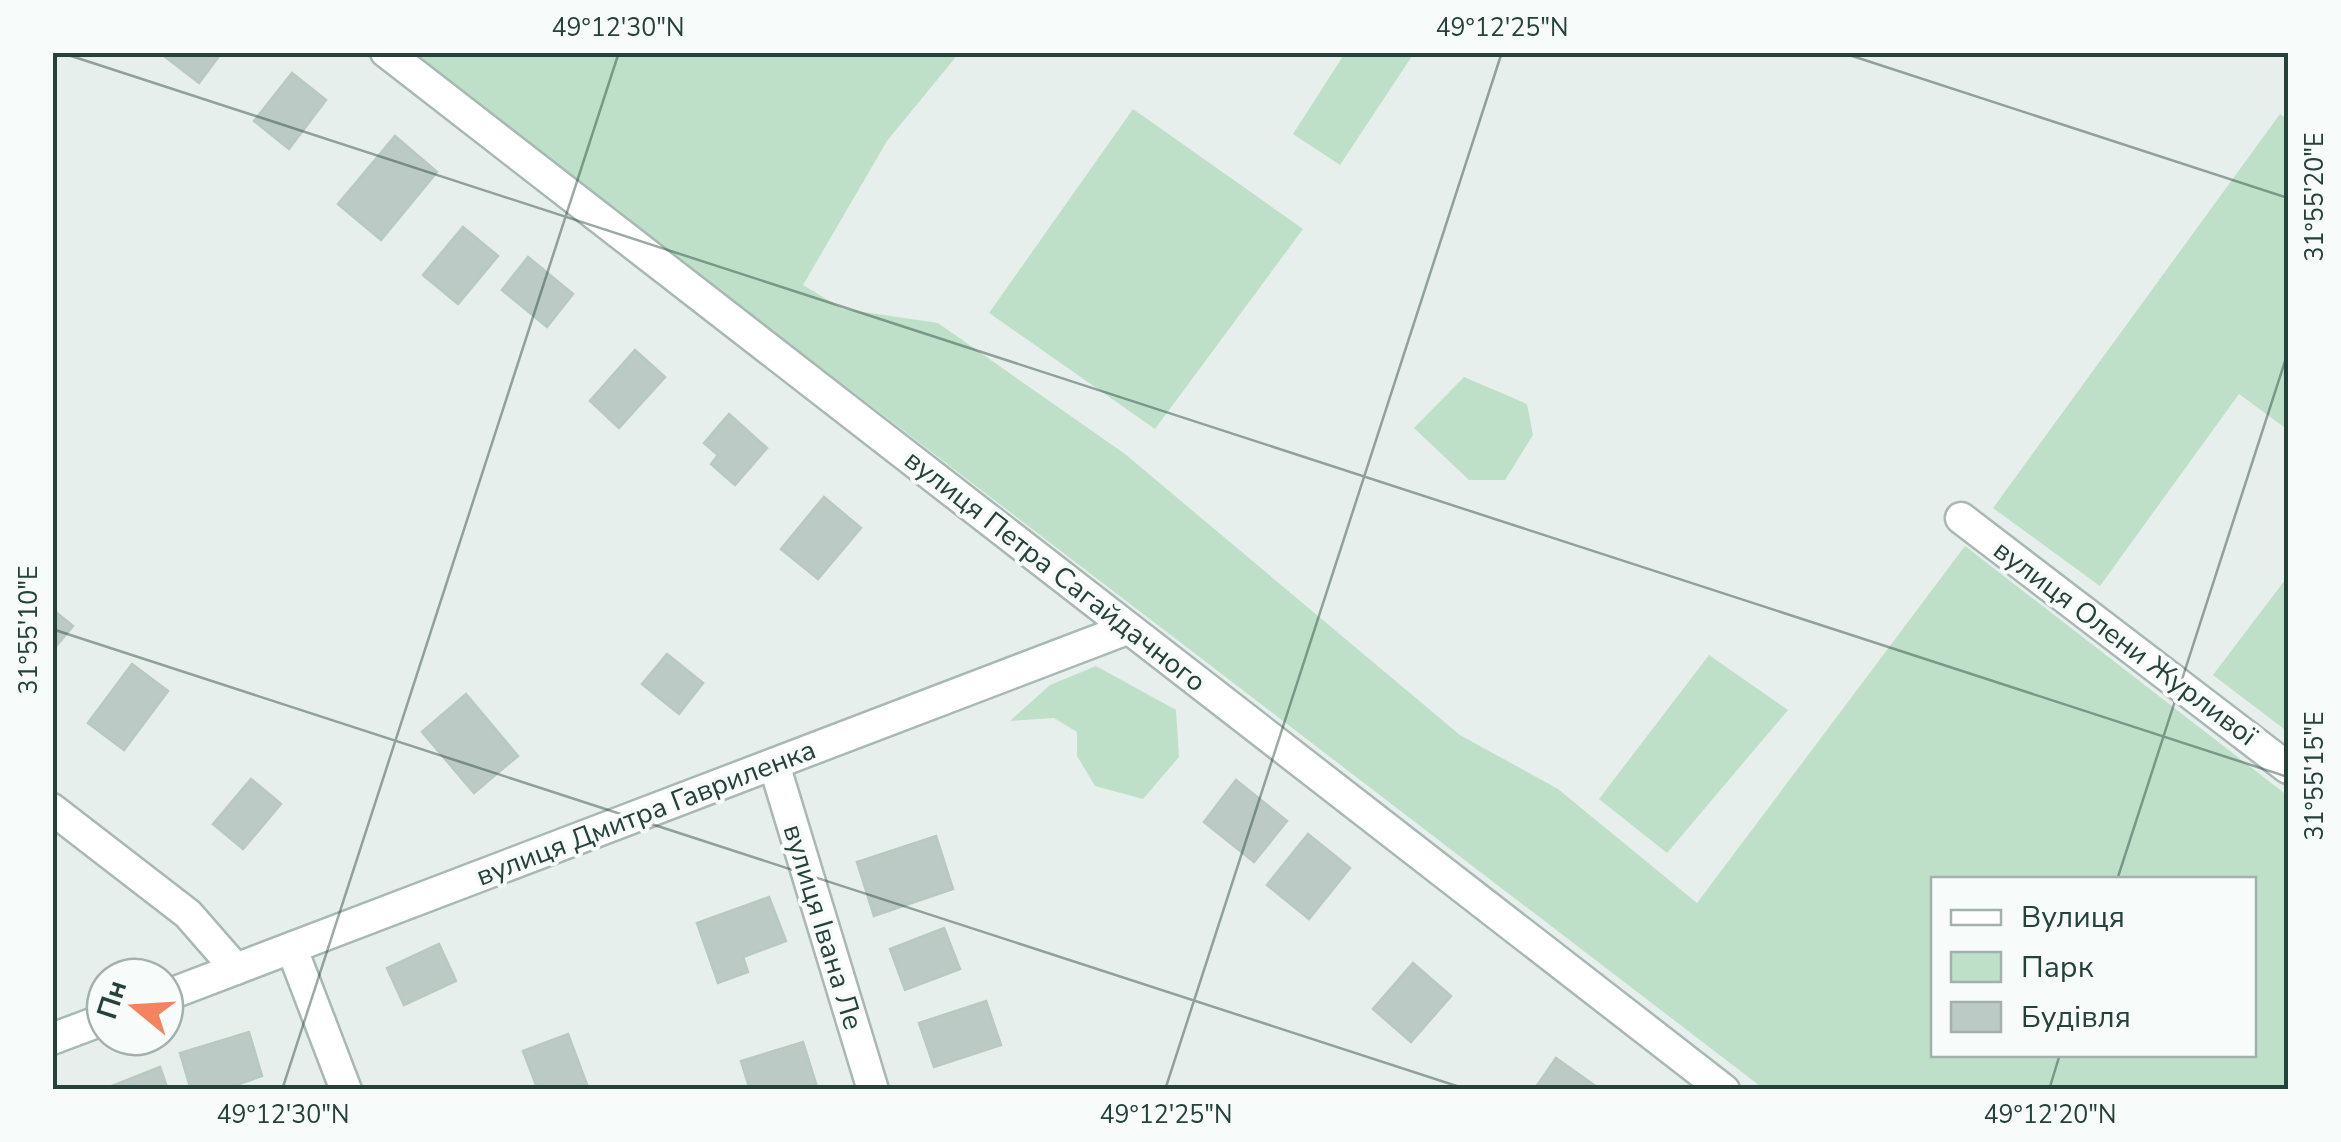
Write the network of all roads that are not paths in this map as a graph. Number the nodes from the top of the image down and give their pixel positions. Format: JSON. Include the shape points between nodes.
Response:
{"nodes":[{"id":1,"x":386,"y":52,"type":"edge"},
{"id":2,"x":1961,"y":518,"type":"dead end"},
{"id":3,"x":1127,"y":629,"type":"junction"},
{"id":4,"x":774,"y":764,"type":"junction"},
{"id":5,"x":2288,"y":768,"type":"edge"},
{"id":6,"x":52,"y":808,"type":"edge"},
{"id":7,"x":292,"y":949,"type":"junction"},
{"id":8,"x":236,"y":969,"type":"junction"},
{"id":9,"x":185,"y":988,"type":"edge"},
{"id":10,"x":85,"y":1027,"type":"edge"},
{"id":11,"x":52,"y":1039,"type":"edge"},
{"id":12,"x":346,"y":1090,"type":"edge"},
{"id":13,"x":873,"y":1090,"type":"edge"},
{"id":14,"x":1724,"y":1090,"type":"edge"}],
"edges":[{"from":1,"to":3,"type":"street","name":"вулиця Петра Сагайдачного"},
{"from":2,"to":5,"type":"street","name":"вулиця Олени Журливої"},
{"from":3,"to":4,"type":"street","name":"вулиця Дмитра Гавриленка"},
{"from":3,"to":14,"type":"street","name":"вулиця Петра Сагайдачного"},
{"from":4,"to":7,"type":"street","name":"вулиця Дмитра Гавриленка"},
{"from":4,"to":13,"type":"street","name":"вулиця Івана Ле"},
{"from":6,"to":8,"type":"street","via":[[188,914]]},
{"from":7,"to":8,"type":"street","name":"вулиця Дмитра Гавриленка"},
{"from":7,"to":12,"type":"street"},
{"from":8,"to":9,"type":"street","name":"вулиця Дмитра Гавриленка"},
{"from":10,"to":11,"type":"street"}]}
